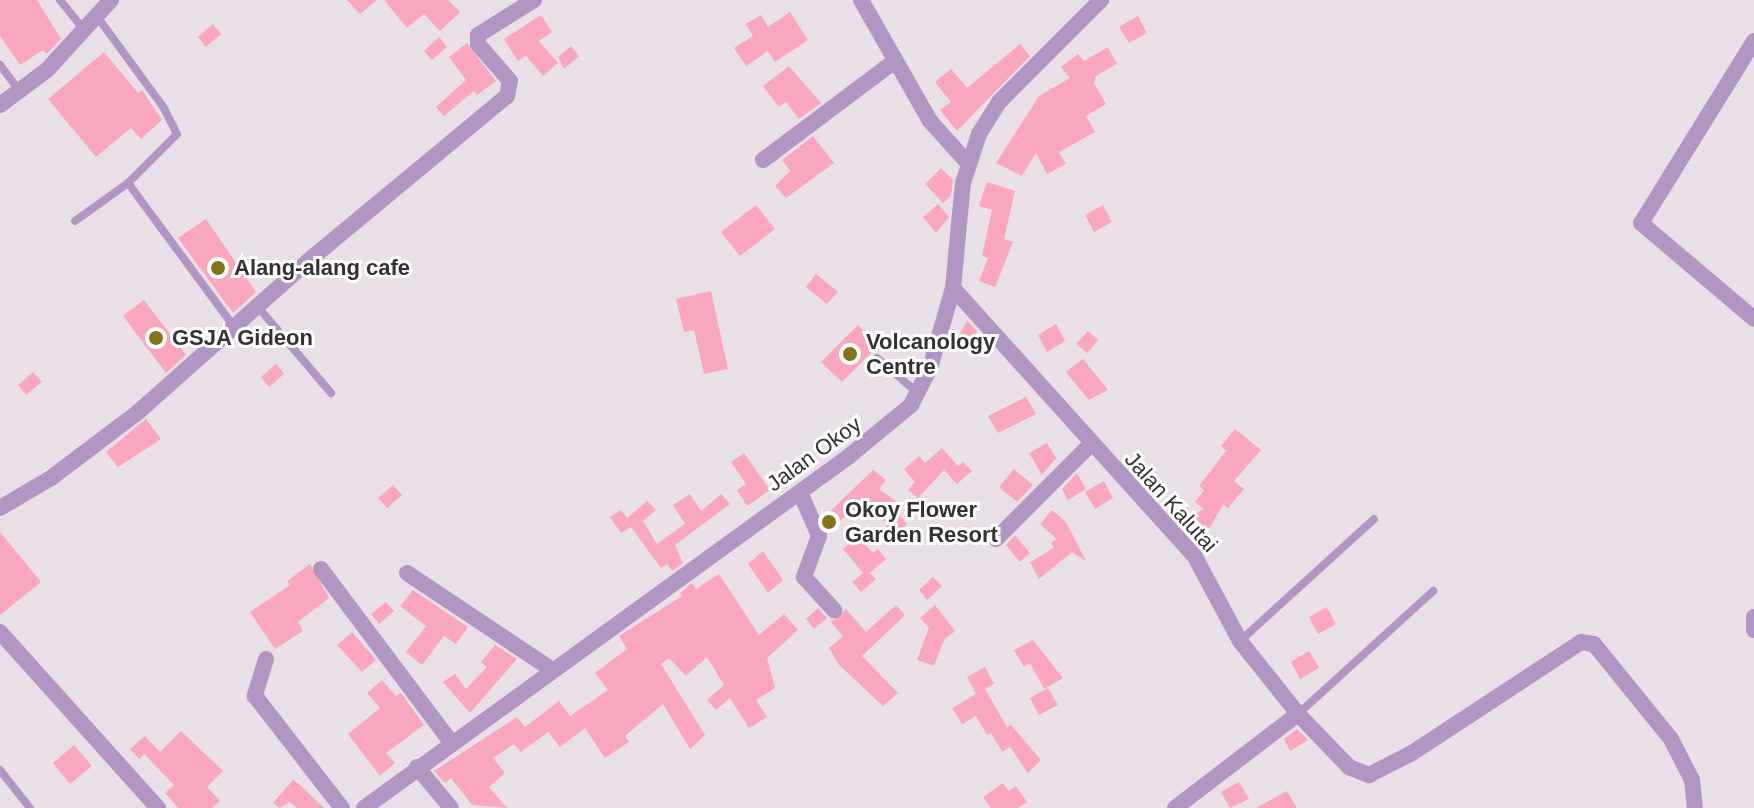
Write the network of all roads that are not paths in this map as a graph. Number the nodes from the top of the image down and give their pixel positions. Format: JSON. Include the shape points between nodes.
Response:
{"nodes":[{"id":1,"x":60,"y":0,"type":"edge"},
{"id":2,"x":111,"y":0,"type":"edge"},
{"id":3,"x":534,"y":0,"type":"edge"},
{"id":4,"x":861,"y":0,"type":"edge"},
{"id":5,"x":1101,"y":0,"type":"edge"},
{"id":6,"x":95,"y":14,"type":"junction"},
{"id":7,"x":83,"y":28,"type":"junction"},
{"id":8,"x":1754,"y":41,"type":"edge"},
{"id":9,"x":895,"y":61,"type":"junction"},
{"id":10,"x":0,"y":65,"type":"edge"},
{"id":11,"x":18,"y":89,"type":"junction"},
{"id":12,"x":0,"y":105,"type":"edge"},
{"id":13,"x":763,"y":160,"type":"dead end"},
{"id":14,"x":968,"y":163,"type":"junction"},
{"id":15,"x":128,"y":183,"type":"junction"},
{"id":16,"x":75,"y":221,"type":"dead end"},
{"id":17,"x":953,"y":288,"type":"junction"},
{"id":18,"x":258,"y":307,"type":"junction"},
{"id":19,"x":1754,"y":319,"type":"edge"},
{"id":20,"x":235,"y":328,"type":"junction"},
{"id":21,"x":877,"y":358,"type":"dead end"},
{"id":22,"x":331,"y":393,"type":"dead end"},
{"id":23,"x":919,"y":394,"type":"junction"},
{"id":24,"x":1090,"y":445,"type":"junction"},
{"id":25,"x":800,"y":492,"type":"junction"},
{"id":26,"x":0,"y":508,"type":"edge"},
{"id":27,"x":1374,"y":519,"type":"dead end"},
{"id":28,"x":996,"y":539,"type":"dead end"},
{"id":29,"x":321,"y":569,"type":"dead end"},
{"id":30,"x":407,"y":573,"type":"dead end"},
{"id":31,"x":1433,"y":591,"type":"dead end"},
{"id":32,"x":834,"y":610,"type":"dead end"},
{"id":33,"x":1754,"y":617,"type":"edge"},
{"id":34,"x":1754,"y":630,"type":"edge"},
{"id":35,"x":0,"y":632,"type":"edge"},
{"id":36,"x":1240,"y":641,"type":"junction"},
{"id":37,"x":266,"y":659,"type":"dead end"},
{"id":38,"x":551,"y":669,"type":"junction"},
{"id":39,"x":1298,"y":714,"type":"junction"},
{"id":40,"x":451,"y":742,"type":"junction"},
{"id":41,"x":417,"y":767,"type":"junction"},
{"id":42,"x":0,"y":770,"type":"edge"},
{"id":43,"x":30,"y":808,"type":"edge"},
{"id":44,"x":158,"y":808,"type":"edge"},
{"id":45,"x":342,"y":808,"type":"edge"},
{"id":46,"x":365,"y":808,"type":"edge"},
{"id":47,"x":451,"y":808,"type":"edge"},
{"id":48,"x":1175,"y":808,"type":"edge"},
{"id":49,"x":1695,"y":808,"type":"edge"}],
"edges":[{"from":1,"to":7,"type":"lane"},
{"from":2,"to":6,"type":"street"},
{"from":3,"to":18,"type":"street","via":[[478,35],[478,44],[510,81],[507,96]]},
{"from":4,"to":9,"type":"street"},
{"from":5,"to":14,"type":"street","name":"Jalan Okoy","via":[[1000,101]]},
{"from":6,"to":7,"type":"street"},
{"from":6,"to":15,"type":"lane","via":[[177,132]]},
{"from":7,"to":11,"type":"street","via":[[47,70]]},
{"from":8,"to":19,"type":"street","via":[[1641,223]]},
{"from":9,"to":13,"type":"street"},
{"from":9,"to":14,"type":"street","via":[[930,121]]},
{"from":10,"to":11,"type":"lane"},
{"from":11,"to":12,"type":"street"},
{"from":14,"to":17,"type":"street","name":"Jalan Okoy"},
{"from":15,"to":16,"type":"lane"},
{"from":15,"to":20,"type":"lane"},
{"from":17,"to":23,"type":"street","name":"Jalan Okoy"},
{"from":17,"to":24,"type":"street","name":"Jalan Kalutai"},
{"from":18,"to":20,"type":"street"},
{"from":18,"to":22,"type":"lane"},
{"from":20,"to":26,"type":"street","via":[[90,450]]},
{"from":21,"to":23,"type":"lane"},
{"from":23,"to":25,"type":"street","name":"Jalan Okoy","via":[[879,434]]},
{"from":24,"to":28,"type":"street"},
{"from":24,"to":36,"type":"street","name":"Jalan Kalutai","via":[[1195,557]]},
{"from":25,"to":32,"type":"street","via":[[819,536],[804,577]]},
{"from":25,"to":38,"type":"street","name":"Jalan Okoy"},
{"from":27,"to":36,"type":"lane"},
{"from":29,"to":40,"type":"street"},
{"from":30,"to":38,"type":"street"},
{"from":31,"to":39,"type":"lane"},
{"from":33,"to":34,"type":"street"},
{"from":35,"to":44,"type":"street"},
{"from":36,"to":39,"type":"street","name":"Jalan Kalutai"},
{"from":37,"to":45,"type":"street","via":[[255,696]]},
{"from":38,"to":40,"type":"street","name":"Jalan Okoy"},
{"from":39,"to":48,"type":"street"},
{"from":39,"to":49,"type":"street","name":"Jalan Kalutai","via":[[1349,767],[1369,775],[1454,729],[1581,642],[1594,644],[1682,757]]},
{"from":40,"to":41,"type":"street","name":"Jalan Okoy"},
{"from":41,"to":46,"type":"street","name":"Jalan Okoy"},
{"from":41,"to":47,"type":"street"},
{"from":42,"to":43,"type":"lane"}]}
